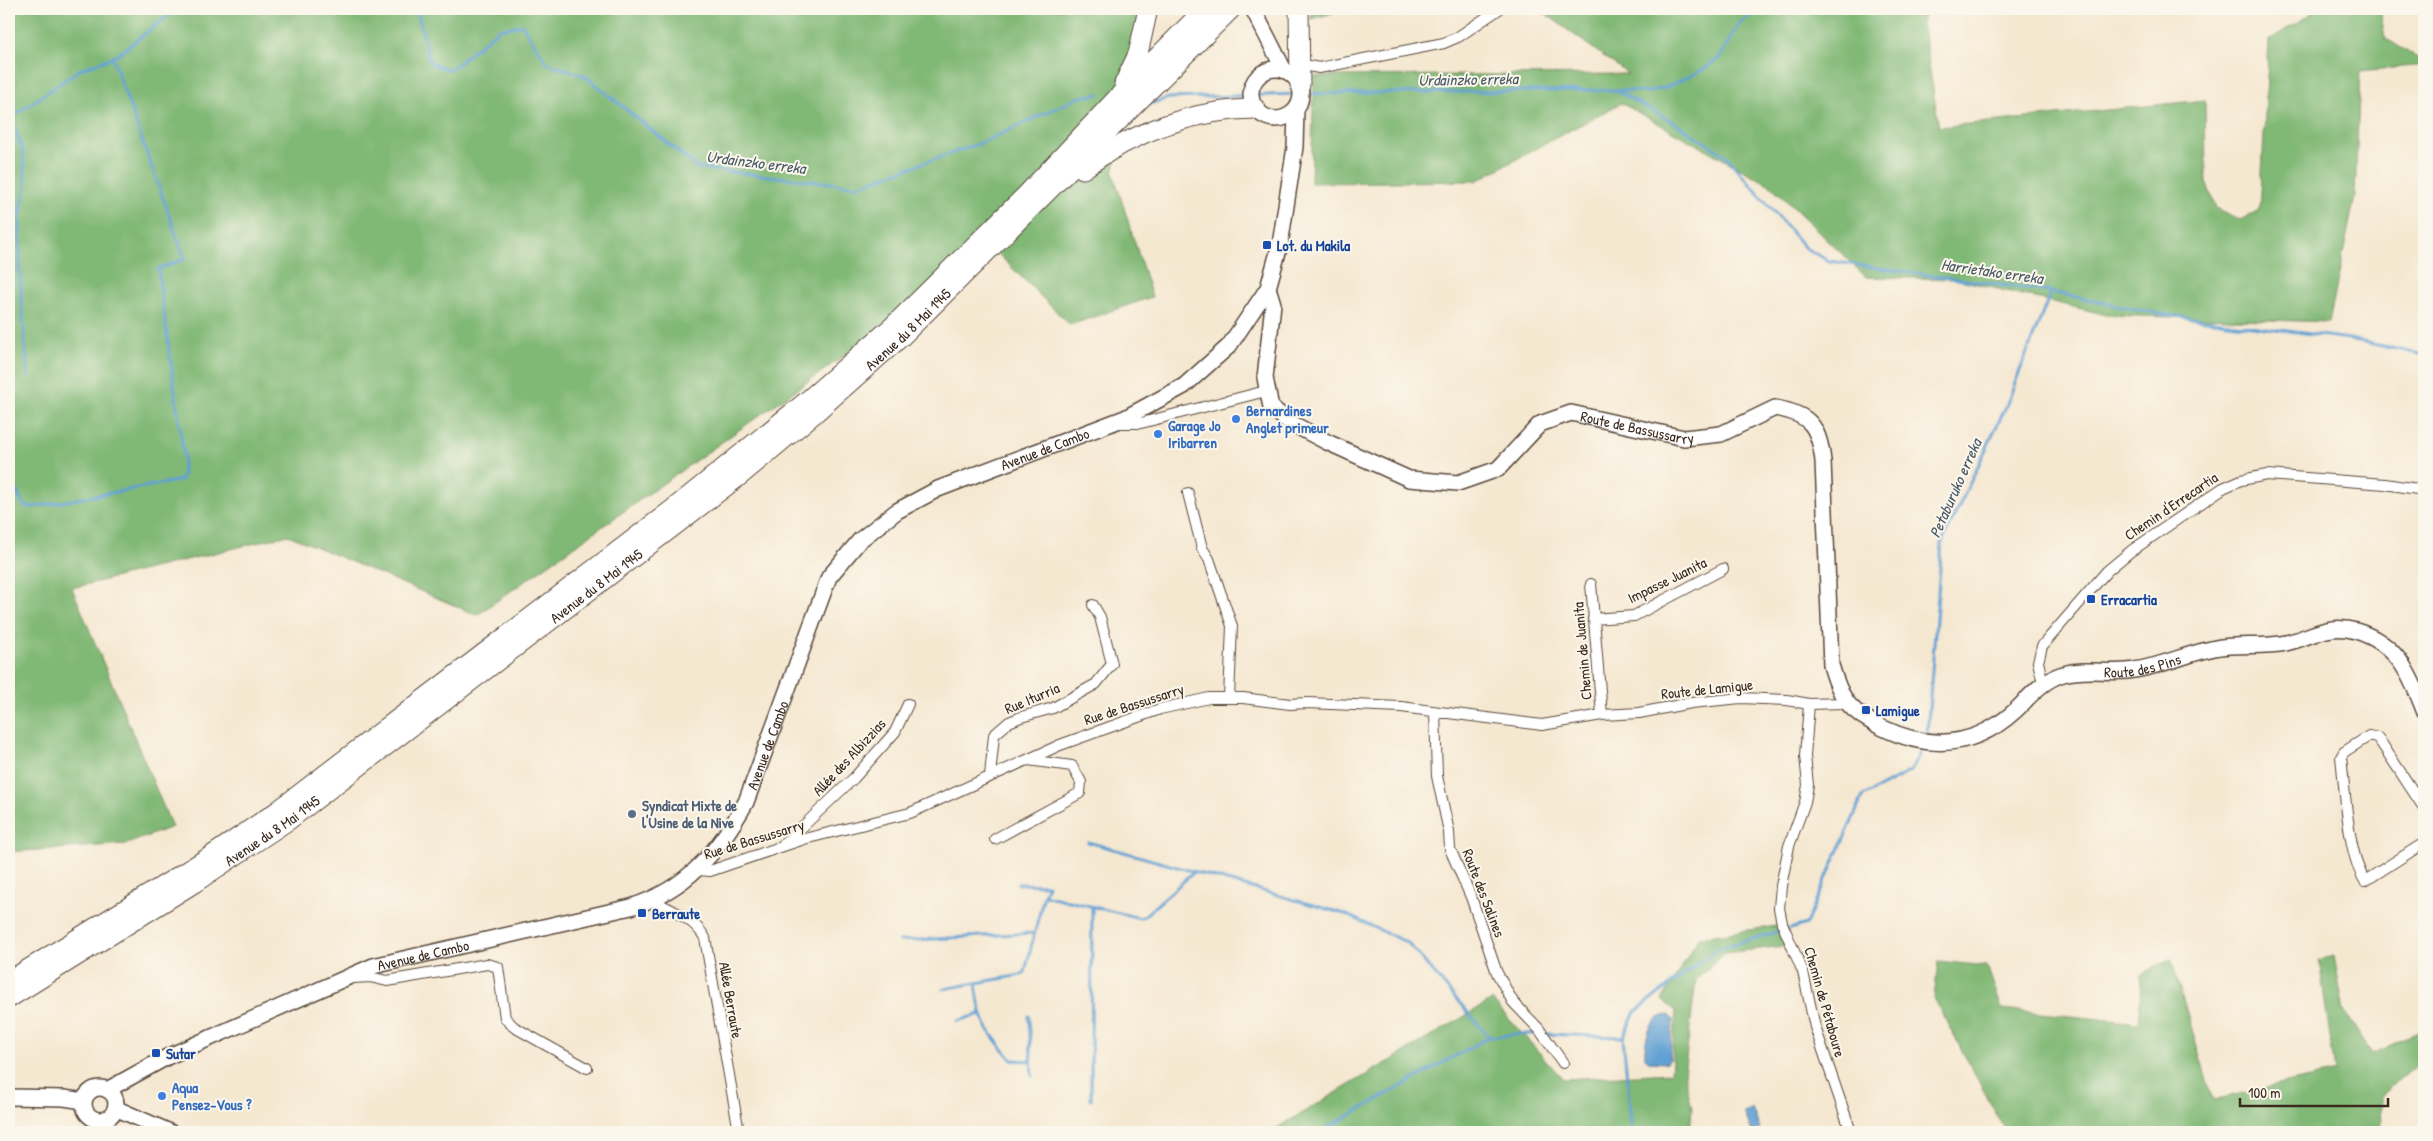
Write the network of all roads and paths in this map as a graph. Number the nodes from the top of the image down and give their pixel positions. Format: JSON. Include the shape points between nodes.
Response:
{"nodes":[{"id":1,"x":1148,"y":9,"type":"edge"},
{"id":2,"x":1205,"y":9,"type":"edge"},
{"id":3,"x":1231,"y":9,"type":"edge"},
{"id":4,"x":1253,"y":9,"type":"edge"},
{"id":5,"x":1299,"y":9,"type":"edge"},
{"id":6,"x":1499,"y":9,"type":"edge"},
{"id":7,"x":1271,"y":44,"type":"junction"},
{"id":8,"x":1292,"y":67,"type":"junction"},
{"id":9,"x":1267,"y":70,"type":"junction"},
{"id":10,"x":1300,"y":96,"type":"junction"},
{"id":11,"x":1253,"y":100,"type":"junction"},
{"id":12,"x":1124,"y":103,"type":"junction"},
{"id":13,"x":1279,"y":119,"type":"junction"},
{"id":14,"x":1295,"y":147,"type":"junction"},
{"id":15,"x":1040,"y":201,"type":"junction"},
{"id":16,"x":1268,"y":288,"type":"junction"},
{"id":17,"x":1266,"y":391,"type":"junction"},
{"id":18,"x":1116,"y":423,"type":"junction"},
{"id":19,"x":2424,"y":490,"type":"edge"},
{"id":20,"x":1188,"y":493,"type":"dead end"},
{"id":21,"x":1723,"y":569,"type":"dead end"},
{"id":22,"x":1591,"y":584,"type":"dead end"},
{"id":23,"x":1093,"y":605,"type":"dead end"},
{"id":24,"x":1593,"y":619,"type":"junction"},
{"id":25,"x":2043,"y":683,"type":"junction"},
{"id":26,"x":1228,"y":698,"type":"junction"},
{"id":27,"x":1845,"y":703,"type":"junction"},
{"id":28,"x":908,"y":704,"type":"dead end"},
{"id":29,"x":1808,"y":704,"type":"junction"},
{"id":30,"x":2424,"y":710,"type":"edge"},
{"id":31,"x":1436,"y":712,"type":"junction"},
{"id":32,"x":1602,"y":715,"type":"junction"},
{"id":33,"x":1027,"y":760,"type":"junction"},
{"id":34,"x":990,"y":776,"type":"junction"},
{"id":35,"x":2424,"y":808,"type":"edge"},
{"id":36,"x":995,"y":839,"type":"dead end"},
{"id":37,"x":2424,"y":843,"type":"edge"},
{"id":38,"x":783,"y":845,"type":"junction"},
{"id":39,"x":698,"y":870,"type":"junction"},
{"id":40,"x":652,"y":900,"type":"junction"},
{"id":41,"x":345,"y":978,"type":"junction"},
{"id":42,"x":9,"y":981,"type":"edge"},
{"id":43,"x":9,"y":998,"type":"edge"},
{"id":44,"x":1563,"y":1063,"type":"dead end"},
{"id":45,"x":587,"y":1068,"type":"dead end"},
{"id":46,"x":107,"y":1090,"type":"junction"},
{"id":47,"x":9,"y":1097,"type":"edge"},
{"id":48,"x":84,"y":1101,"type":"junction"},
{"id":49,"x":115,"y":1108,"type":"junction"},
{"id":50,"x":95,"y":1126,"type":"edge"},
{"id":51,"x":170,"y":1132,"type":"edge"},
{"id":52,"x":739,"y":1132,"type":"edge"},
{"id":53,"x":1851,"y":1132,"type":"edge"}],
"edges":[{"from":1,"to":12,"type":"highway"},
{"from":2,"to":12,"type":"highway"},
{"from":3,"to":12,"type":"highway"},
{"from":4,"to":7,"type":"street"},
{"from":5,"to":8,"type":"highway"},
{"from":6,"to":8,"type":"street","via":[[1444,43],[1319,68]]},
{"from":7,"to":8,"type":"street"},
{"from":7,"to":9,"type":"street"},
{"from":8,"to":9,"type":"street"},
{"from":8,"to":10,"type":"highway"},
{"from":9,"to":11,"type":"street","via":[[1258,76]]},
{"from":10,"to":13,"type":"street","via":[[1286,117]]},
{"from":10,"to":14,"type":"street","name":"Avenue de Cambo"},
{"from":11,"to":13,"type":"street","via":[[1266,118]]},
{"from":11,"to":15,"type":"highway","via":[[1237,109],[1202,114],[1138,135],[1097,158]]},
{"from":12,"to":15,"type":"highway","name":"Avenue du 8 Mai 1945"},
{"from":12,"to":42,"type":"highway","name":"Avenue du 8 Mai 1945","via":[[1096,120],[1026,195],[892,326],[741,457],[283,806],[203,861]]},
{"from":13,"to":14,"type":"street","via":[[1291,134]]},
{"from":14,"to":16,"type":"street","name":"Avenue de Cambo","via":[[1280,245]]},
{"from":15,"to":43,"type":"highway","name":"Avenue du 8 Mai 1945","via":[[900,337],[742,474],[290,819]]},
{"from":16,"to":17,"type":"street","name":"Route de Bassussarry","via":[[1274,304]]},
{"from":16,"to":18,"type":"street","name":"Avenue de Cambo","via":[[1229,346],[1184,386]]},
{"from":17,"to":18,"type":"street","name":"Avenue de Cambo","via":[[1141,423]]},
{"from":17,"to":27,"type":"street","name":"Route de Bassussarry","via":[[1271,407],[1289,422],[1327,442],[1409,479],[1458,483],[1498,469],[1540,424],[1571,414],[1684,438],[1721,434],[1775,408],[1804,416],[1814,429],[1822,449],[1832,664]]},
{"from":18,"to":39,"type":"street","name":"Avenue de Cambo","via":[[938,489],[897,511],[860,540],[829,577],[746,802]]},
{"from":19,"to":25,"type":"street","name":"Chemin d'Errecartia","via":[[2267,475],[2241,480],[2223,488],[2107,571],[2042,646],[2038,662]]},
{"from":20,"to":26,"type":"street","via":[[1202,548],[1209,559],[1232,626]]},
{"from":21,"to":24,"type":"street","name":"Impasse Juanita","via":[[1634,616]]},
{"from":22,"to":24,"type":"street","name":"Chemin de Juanita"},
{"from":23,"to":34,"type":"street","name":"Rue Iturria","via":[[1100,617],[1112,664],[1096,684],[1053,708],[1009,722],[994,735]]},
{"from":24,"to":32,"type":"street","name":"Chemin de Juanita"},
{"from":25,"to":27,"type":"street","name":"Route des Pins","via":[[1996,725],[1965,739],[1944,742],[1920,742],[1903,737],[1863,718]]},
{"from":25,"to":30,"type":"street","name":"Route des Pins","via":[[2064,674],[2153,667],[2216,648],[2265,647],[2323,629],[2342,629],[2370,636],[2399,658],[2411,675]]},
{"from":26,"to":31,"type":"street","name":"Rue de Bassussarry","via":[[1276,703],[1400,706]]},
{"from":26,"to":33,"type":"street","name":"Rue de Bassussarry","via":[[1209,698],[1160,709]]},
{"from":27,"to":29,"type":"street","name":"Route de Lamigue"},
{"from":28,"to":38,"type":"street","name":"Allée des Albizzias","via":[[895,732],[854,778]]},
{"from":29,"to":32,"type":"street","name":"Route de Lamigue","via":[[1741,698],[1639,713]]},
{"from":29,"to":53,"type":"street","name":"Chemin de Pétaboure","via":[[1805,756],[1808,785],[1789,846],[1780,886],[1779,908],[1803,972],[1815,1028]]},
{"from":31,"to":32,"type":"street","name":"Rue de Bassussarry","via":[[1542,725]]},
{"from":31,"to":44,"type":"street","name":"Route des Salines","via":[[1437,776],[1450,849],[1472,897],[1497,973],[1513,1002],[1539,1029]]},
{"from":33,"to":34,"type":"street","name":"Rue de Bassussarry"},
{"from":33,"to":36,"type":"street","via":[[1072,766],[1082,782],[1080,793]]},
{"from":34,"to":38,"type":"street","name":"Rue de Bassussarry","via":[[910,813]]},
{"from":35,"to":37,"type":"street","via":[[2378,738],[2369,736],[2344,752],[2341,757],[2355,856],[2365,880]]},
{"from":38,"to":39,"type":"street","name":"Rue de Bassussarry","via":[[710,871]]},
{"from":39,"to":40,"type":"street","name":"Avenue de Cambo"},
{"from":40,"to":41,"type":"street","name":"Avenue de Cambo","via":[[373,966]]},
{"from":40,"to":52,"type":"street","name":"Allée Berraute","via":[[692,920],[705,938]]},
{"from":41,"to":45,"type":"street","via":[[370,977],[387,981],[487,964],[498,967],[505,1018],[514,1027]]},
{"from":41,"to":46,"type":"street","name":"Avenue de Cambo","via":[[167,1056]]},
{"from":46,"to":48,"type":"street","via":[[93,1090]]},
{"from":46,"to":49,"type":"street","via":[[114,1098]]},
{"from":47,"to":48,"type":"street"},
{"from":48,"to":50,"type":"street","via":[[86,1112]]},
{"from":49,"to":50,"type":"street","via":[[109,1117]]},
{"from":49,"to":51,"type":"street"}]}
